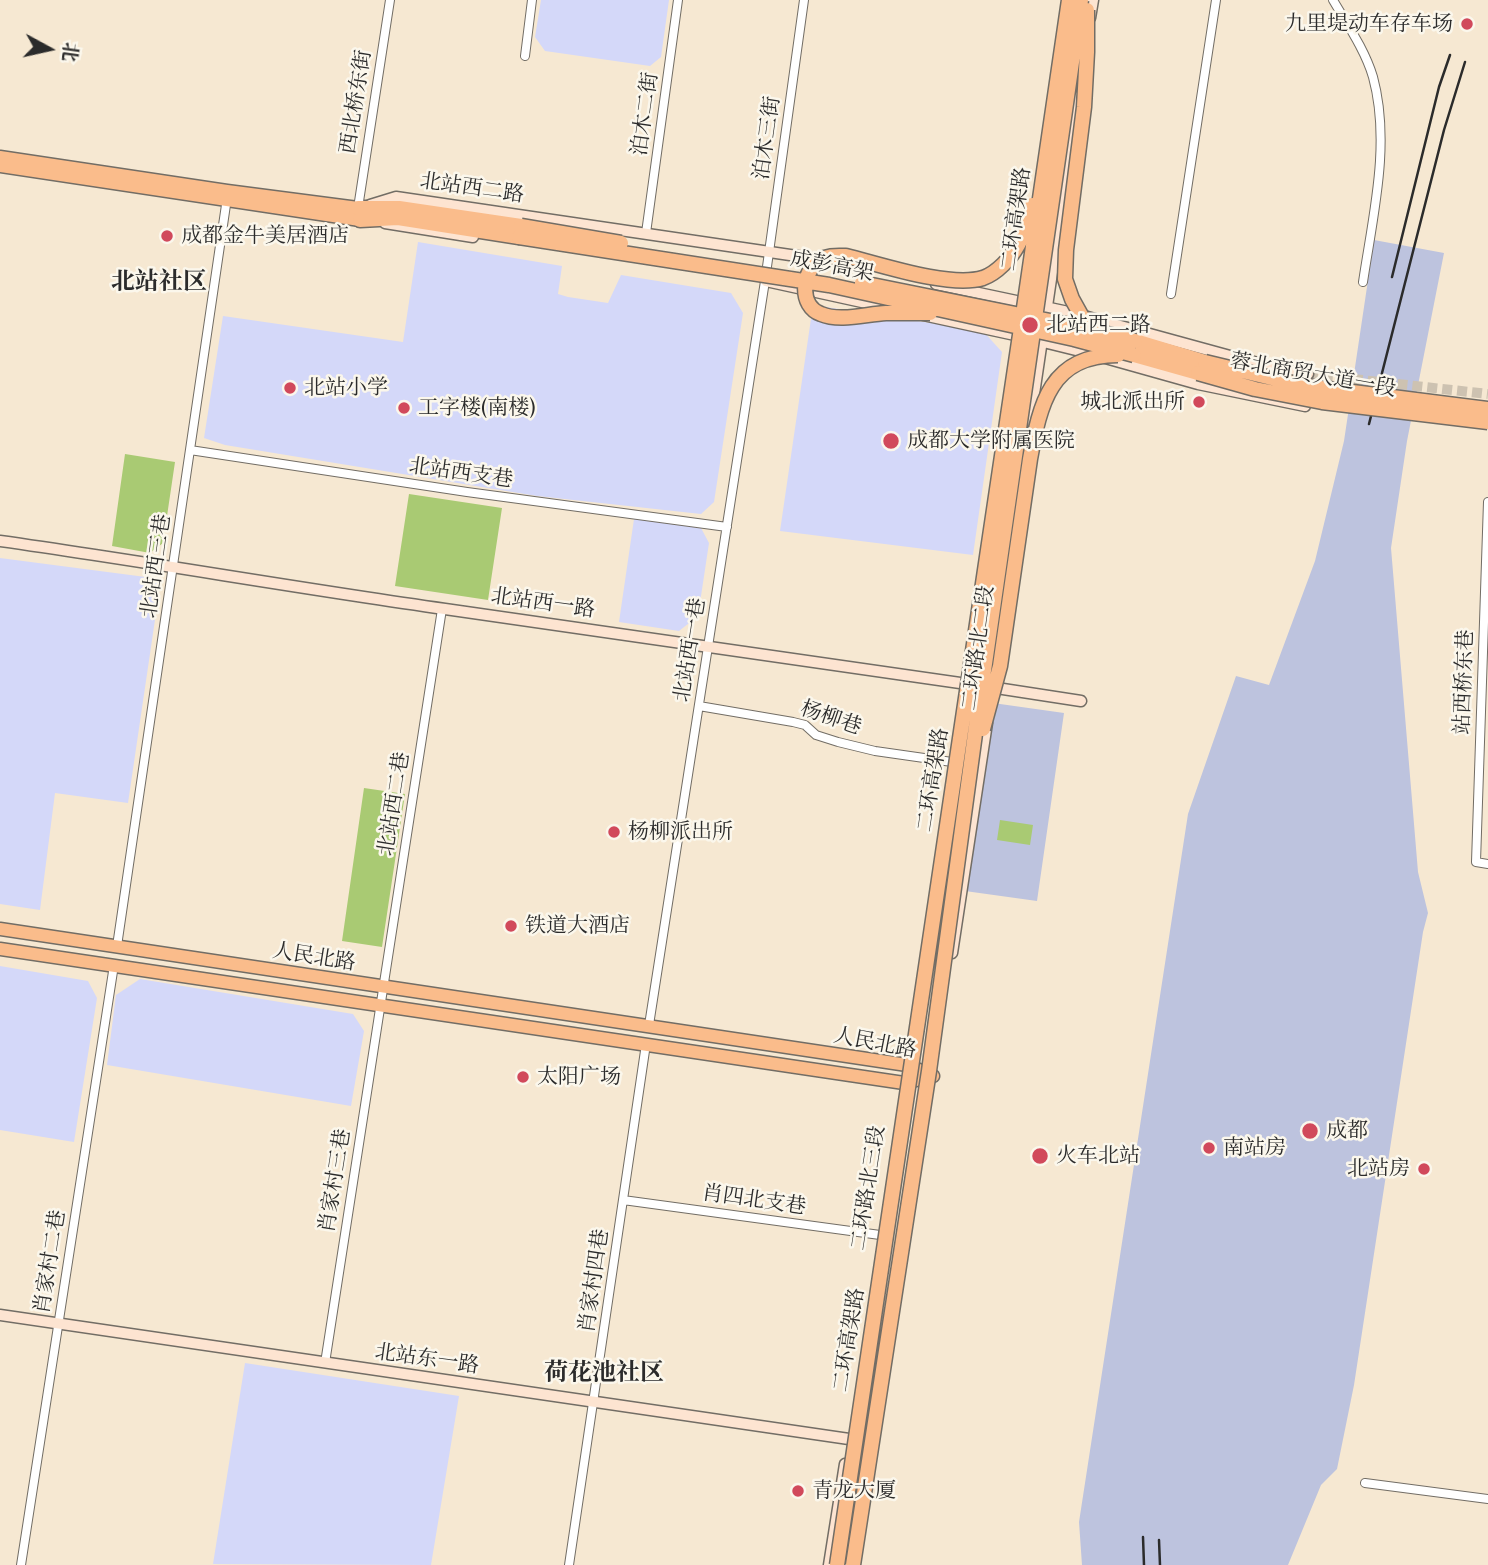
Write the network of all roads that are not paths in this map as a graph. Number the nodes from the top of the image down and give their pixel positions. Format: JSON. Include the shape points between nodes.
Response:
{"nodes":[{"id":1,"x":390,"y":0,"type":"edge"},
{"id":2,"x":533,"y":0,"type":"edge"},
{"id":3,"x":678,"y":0,"type":"edge"},
{"id":4,"x":804,"y":0,"type":"edge"},
{"id":5,"x":1064,"y":0,"type":"edge"},
{"id":6,"x":1081,"y":0,"type":"edge"},
{"id":7,"x":1087,"y":0,"type":"edge"},
{"id":8,"x":1093,"y":0,"type":"edge"},
{"id":9,"x":1216,"y":0,"type":"edge"},
{"id":10,"x":1333,"y":0,"type":"edge"},
{"id":11,"x":525,"y":56,"type":"dead end"},
{"id":12,"x":1048,"y":146,"type":"junction"},
{"id":13,"x":0,"y":156,"type":"edge"},
{"id":14,"x":0,"y":166,"type":"edge"},
{"id":15,"x":227,"y":196,"type":"junction"},
{"id":16,"x":359,"y":214,"type":"junction"},
{"id":17,"x":520,"y":232,"type":"junction"},
{"id":18,"x":646,"y":233,"type":"junction"},
{"id":19,"x":769,"y":251,"type":"junction"},
{"id":20,"x":765,"y":281,"type":"junction"},
{"id":21,"x":1363,"y":282,"type":"dead end"},
{"id":22,"x":1171,"y":295,"type":"dead end"},
{"id":23,"x":1019,"y":303,"type":"junction"},
{"id":24,"x":1046,"y":307,"type":"junction"},
{"id":25,"x":957,"y":313,"type":"junction"},
{"id":26,"x":1015,"y":335,"type":"junction"},
{"id":27,"x":1040,"y":341,"type":"junction"},
{"id":28,"x":1134,"y":348,"type":"junction"},
{"id":29,"x":1308,"y":373,"type":"tunnel mouth"},
{"id":30,"x":1305,"y":407,"type":"dead end"},
{"id":31,"x":1488,"y":409,"type":"edge"},
{"id":32,"x":1488,"y":422,"type":"edge"},
{"id":33,"x":190,"y":450,"type":"junction"},
{"id":34,"x":1488,"y":502,"type":"edge"},
{"id":35,"x":727,"y":527,"type":"junction"},
{"id":36,"x":0,"y":541,"type":"edge"},
{"id":37,"x":174,"y":566,"type":"junction"},
{"id":38,"x":442,"y":609,"type":"junction"},
{"id":39,"x":708,"y":646,"type":"junction"},
{"id":40,"x":963,"y":683,"type":"junction"},
{"id":41,"x":992,"y":688,"type":"junction"},
{"id":42,"x":1081,"y":701,"type":"dead end"},
{"id":43,"x":699,"y":706,"type":"junction"},
{"id":44,"x":952,"y":762,"type":"junction"},
{"id":45,"x":968,"y":786,"type":"junction"},
{"id":46,"x":1488,"y":864,"type":"edge"},
{"id":47,"x":0,"y":929,"type":"edge"},
{"id":48,"x":117,"y":946,"type":"junction"},
{"id":49,"x":0,"y":949,"type":"edge"},
{"id":50,"x":114,"y":965,"type":"junction"},
{"id":51,"x":383,"y":987,"type":"junction"},
{"id":52,"x":381,"y":1004,"type":"junction"},
{"id":53,"x":649,"y":1025,"type":"junction"},
{"id":54,"x":646,"y":1044,"type":"junction"},
{"id":55,"x":906,"y":1065,"type":"junction"},
{"id":56,"x":933,"y":1076,"type":"junction"},
{"id":57,"x":904,"y":1083,"type":"junction"},
{"id":58,"x":624,"y":1200,"type":"junction"},
{"id":59,"x":880,"y":1235,"type":"junction"},
{"id":60,"x":0,"y":1315,"type":"edge"},
{"id":61,"x":58,"y":1324,"type":"junction"},
{"id":62,"x":325,"y":1363,"type":"junction"},
{"id":63,"x":594,"y":1402,"type":"junction"},
{"id":64,"x":849,"y":1439,"type":"junction"},
{"id":65,"x":1365,"y":1483,"type":"dead end"},
{"id":66,"x":1488,"y":1499,"type":"edge"},
{"id":67,"x":21,"y":1565,"type":"edge"},
{"id":68,"x":569,"y":1565,"type":"edge"},
{"id":69,"x":829,"y":1565,"type":"edge"},
{"id":70,"x":837,"y":1565,"type":"edge"},
{"id":71,"x":853,"y":1565,"type":"edge"},
{"id":72,"x":859,"y":1565,"type":"edge"}],
"edges":[{"from":1,"to":16,"type":"street","name":"西北桥东街"},
{"from":2,"to":11,"type":"street"},
{"from":3,"to":18,"type":"street","name":"泊木二街"},
{"from":4,"to":19,"type":"street","name":"泊木三街"},
{"from":5,"to":12,"type":"highway","name":"二环高架路","bridge":true,"via":[[1051,56]]},
{"from":5,"to":23,"type":"main road","name":"二环路北二段"},
{"from":6,"to":45,"type":"highway","name":"二环高架路","bridge":true},
{"from":7,"to":28,"type":"highway","bridge":true,"via":[[1084,107],[1065,279],[1083,317]]},
{"from":8,"to":24,"type":"main road","name":"二环路北二段"},
{"from":9,"to":22,"type":"street"},
{"from":10,"to":21,"type":"street","via":[[1365,55],[1380,114],[1379,170]]},
{"from":12,"to":25,"type":"highway","bridge":true,"via":[[1018,245],[1004,264],[986,277],[944,280],[831,256],[818,261],[804,288],[809,305],[819,314],[833,317]]},
{"from":12,"to":70,"type":"highway","name":"二环高架路","bridge":true},
{"from":13,"to":15,"type":"main road","name":"北站西二路"},
{"from":14,"to":15,"type":"main road","name":"北站西二路"},
{"from":15,"to":16,"type":"main road","name":"北站西二路"},
{"from":15,"to":33,"type":"street","name":"北站西三巷"},
{"from":16,"to":17,"type":"highway"},
{"from":16,"to":18,"type":"main road","name":"北站西二路","via":[[396,197]]},
{"from":16,"to":20,"type":"main road","name":"北站西二路"},
{"from":17,"to":25,"type":"highway","name":"成彭高架","bridge":true,"via":[[829,285]]},
{"from":17,"to":28,"type":"highway","name":"成彭高架","bridge":true,"via":[[832,277],[1080,327]]},
{"from":18,"to":19,"type":"main road","name":"北站西二路"},
{"from":19,"to":20,"type":"street","name":"泊木三街"},
{"from":19,"to":23,"type":"main road","name":"北站西二路","via":[[846,263]]},
{"from":20,"to":26,"type":"main road","name":"北站西二路"},
{"from":20,"to":35,"type":"street","name":"北站西一巷"},
{"from":23,"to":24,"type":"main road","name":"北站西二路"},
{"from":23,"to":26,"type":"main road","name":"二环路北二段"},
{"from":24,"to":27,"type":"main road","name":"二环路北二段"},
{"from":24,"to":29,"type":"main road","name":"北站西二路"},
{"from":25,"to":28,"type":"highway","name":"成彭高架","bridge":true,"via":[[1074,340]]},
{"from":26,"to":27,"type":"main road","name":"北站西二路"},
{"from":26,"to":40,"type":"main road","name":"二环路北二段"},
{"from":27,"to":30,"type":"main road","name":"北站西二路","via":[[1198,384]]},
{"from":27,"to":41,"type":"main road","name":"二环路北二段"},
{"from":28,"to":31,"type":"highway","name":"蓉北商贸大道一段","bridge":true,"via":[[1305,386]]},
{"from":28,"to":32,"type":"highway","name":"蓉北商贸大道一段","bridge":true,"via":[[1255,389]]},
{"from":28,"to":45,"type":"highway","bridge":true,"via":[[1070,367],[1055,379],[1043,401],[1030,459],[1000,666]]},
{"from":33,"to":35,"type":"street","name":"北站西支巷"},
{"from":33,"to":37,"type":"street","name":"北站西三巷"},
{"from":34,"to":46,"type":"street","name":"站西桥东巷","via":[[1476,862]]},
{"from":35,"to":39,"type":"street","name":"北站西一巷"},
{"from":36,"to":37,"type":"main road","name":"北站西一路"},
{"from":37,"to":38,"type":"main road","name":"北站西一路"},
{"from":37,"to":48,"type":"street","name":"北站西三巷"},
{"from":38,"to":39,"type":"main road","name":"北站西一路"},
{"from":38,"to":51,"type":"street","name":"北站西二巷"},
{"from":39,"to":40,"type":"main road","name":"北站西一路"},
{"from":39,"to":43,"type":"street","name":"北站西一巷"},
{"from":40,"to":41,"type":"main road","name":"北站西一路"},
{"from":40,"to":44,"type":"main road","name":"二环路北二段"},
{"from":41,"to":42,"type":"main road","name":"北站西一路"},
{"from":41,"to":56,"type":"main road","name":"二环路北二段"},
{"from":43,"to":44,"type":"street","name":"杨柳巷","via":[[805,725],[816,735],[875,751]]},
{"from":43,"to":53,"type":"street","name":"北站西一巷"},
{"from":44,"to":55,"type":"main road","name":"二环路北二段"},
{"from":45,"to":71,"type":"highway","name":"二环高架路","bridge":true},
{"from":47,"to":48,"type":"main road","name":"人民北路"},
{"from":48,"to":51,"type":"main road","name":"人民北路"},
{"from":49,"to":50,"type":"main road","name":"人民北路"},
{"from":50,"to":52,"type":"main road","name":"人民北路"},
{"from":50,"to":61,"type":"street","name":"肖家村二巷"},
{"from":51,"to":52,"type":"street","name":"北站西二巷"},
{"from":51,"to":53,"type":"main road","name":"人民北路"},
{"from":52,"to":54,"type":"main road","name":"人民北路"},
{"from":52,"to":62,"type":"street","name":"肖家村三巷"},
{"from":53,"to":55,"type":"main road","name":"人民北路"},
{"from":54,"to":57,"type":"main road","name":"人民北路"},
{"from":54,"to":58,"type":"street","name":"肖家村四巷"},
{"from":55,"to":56,"type":"main road","name":"人民北路"},
{"from":55,"to":57,"type":"main road","name":"二环路北三段"},
{"from":56,"to":57,"type":"main road","name":"人民北路"},
{"from":56,"to":72,"type":"main road"},
{"from":57,"to":59,"type":"main road","name":"二环路北三段"},
{"from":58,"to":59,"type":"street","name":"肖四北支巷"},
{"from":58,"to":63,"type":"street","name":"肖家村四巷"},
{"from":59,"to":64,"type":"main road","name":"二环路北三段"},
{"from":60,"to":61,"type":"main road","name":"北站东一路"},
{"from":61,"to":62,"type":"main road","name":"北站东一路"},
{"from":61,"to":67,"type":"street","name":"肖家村二巷"},
{"from":62,"to":63,"type":"main road","name":"北站东一路"},
{"from":63,"to":64,"type":"main road","name":"北站东一路"},
{"from":63,"to":68,"type":"street","name":"肖家村四巷"},
{"from":64,"to":69,"type":"main road","name":"二环路北三段"},
{"from":65,"to":66,"type":"street"}]}
